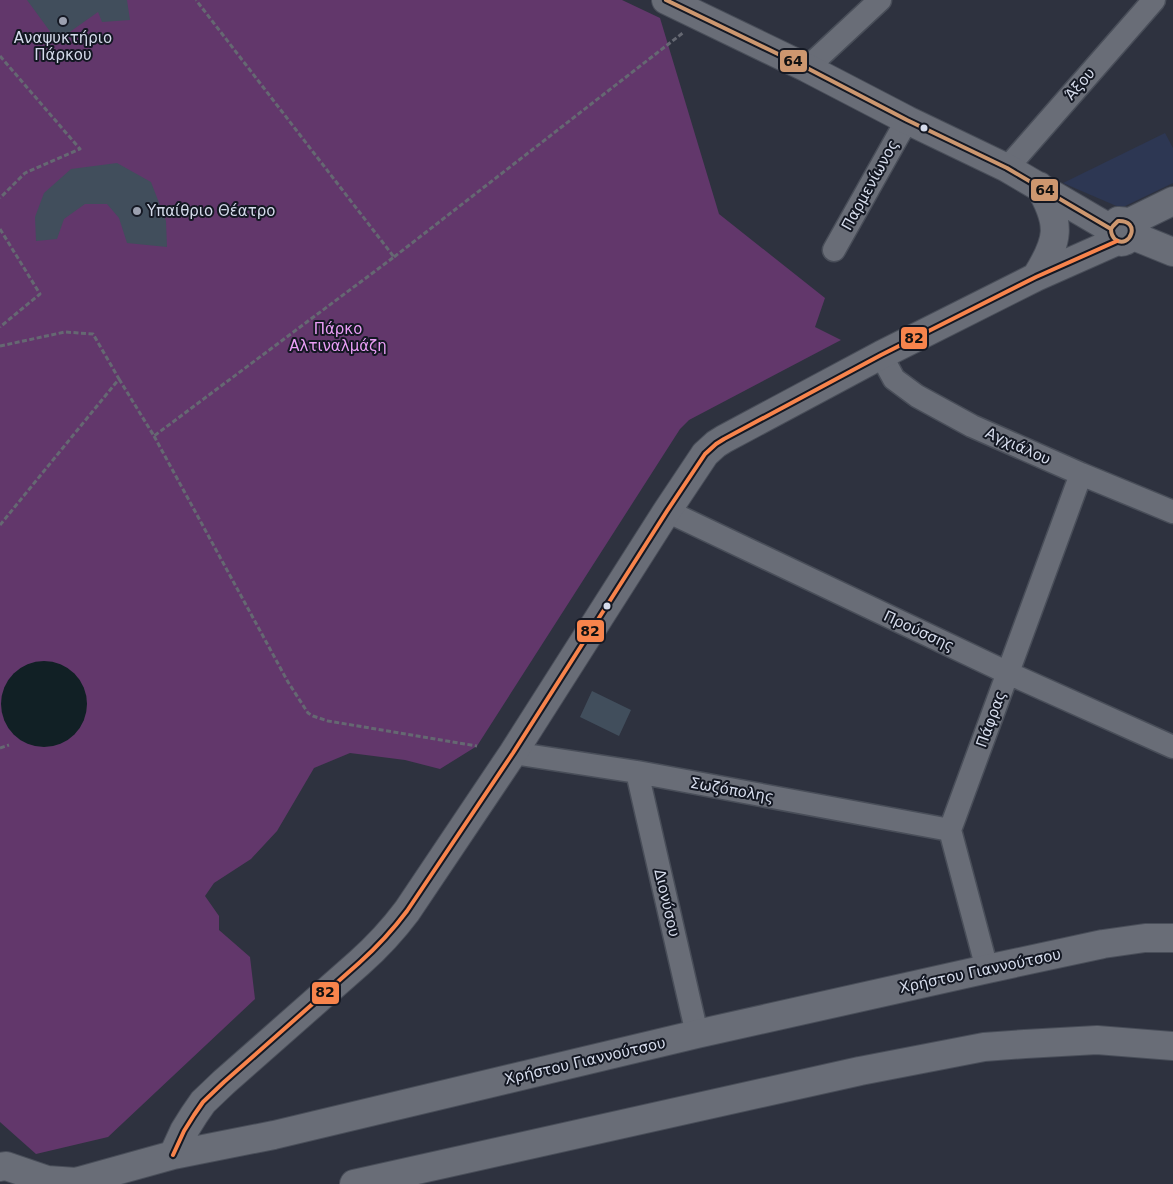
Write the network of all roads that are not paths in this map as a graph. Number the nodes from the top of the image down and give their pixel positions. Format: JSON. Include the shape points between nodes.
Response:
{"nodes":[{"id":1,"x":666,"y":0,"type":"edge"},
{"id":2,"x":880,"y":0,"type":"edge"},
{"id":3,"x":1154,"y":0,"type":"edge"},
{"id":4,"x":808,"y":68,"type":"junction"},
{"id":5,"x":907,"y":120,"type":"junction"},
{"id":6,"x":1007,"y":168,"type":"junction"},
{"id":7,"x":1039,"y":186,"type":"junction"},
{"id":8,"x":1173,"y":201,"type":"edge"},
{"id":9,"x":1173,"y":206,"type":"edge"},
{"id":10,"x":1121,"y":231,"type":"junction"},
{"id":11,"x":834,"y":250,"type":"dead end"},
{"id":12,"x":1173,"y":252,"type":"edge"},
{"id":13,"x":1036,"y":277,"type":"junction"},
{"id":14,"x":881,"y":355,"type":"junction"},
{"id":15,"x":1081,"y":474,"type":"junction"},
{"id":16,"x":667,"y":511,"type":"junction"},
{"id":17,"x":1173,"y":512,"type":"edge"},
{"id":18,"x":1008,"y":673,"type":"junction"},
{"id":19,"x":1173,"y":747,"type":"edge"},
{"id":20,"x":513,"y":753,"type":"junction"},
{"id":21,"x":637,"y":772,"type":"junction"},
{"id":22,"x":950,"y":830,"type":"junction"},
{"id":23,"x":1173,"y":938,"type":"edge"},
{"id":24,"x":987,"y":968,"type":"junction"},
{"id":25,"x":697,"y":1034,"type":"junction"},
{"id":26,"x":1173,"y":1046,"type":"edge"},
{"id":27,"x":173,"y":1155,"type":"junction"},
{"id":28,"x":2,"y":1162,"type":"edge"},
{"id":29,"x":76,"y":1183,"type":"edge"},
{"id":30,"x":354,"y":1184,"type":"edge"}],
"edges":[{"from":1,"to":4,"type":"street"},
{"from":2,"to":4,"type":"street"},
{"from":3,"to":6,"type":"street","name":"Άξου"},
{"from":4,"to":5,"type":"street"},
{"from":5,"to":6,"type":"street"},
{"from":5,"to":11,"type":"street","name":"Παρμενίωνος"},
{"from":6,"to":7,"type":"street"},
{"from":7,"to":10,"type":"street"},
{"from":7,"to":13,"type":"street","via":[[1052,211],[1055,234],[1047,260]]},
{"from":8,"to":10,"type":"street"},
{"from":9,"to":10,"type":"street"},
{"from":10,"to":12,"type":"street"},
{"from":10,"to":13,"type":"street"},
{"from":13,"to":14,"type":"street"},
{"from":14,"to":15,"type":"street","name":"Αγχιάλου","via":[[894,379],[917,396],[972,426]]},
{"from":14,"to":16,"type":"street","via":[[716,444]]},
{"from":15,"to":17,"type":"street","name":"Αγχιάλου"},
{"from":15,"to":18,"type":"street","name":"Πάφρας"},
{"from":16,"to":18,"type":"street","name":"Προύσσης"},
{"from":16,"to":20,"type":"street"},
{"from":18,"to":19,"type":"street","name":"Προύσσης"},
{"from":18,"to":22,"type":"street","name":"Πάφρας"},
{"from":20,"to":21,"type":"street","name":"Σωζόπολης"},
{"from":20,"to":27,"type":"street","via":[[392,931],[203,1102]]},
{"from":21,"to":22,"type":"street","name":"Σωζόπολης"},
{"from":21,"to":25,"type":"street","name":"Διονύσου"},
{"from":22,"to":24,"type":"street"},
{"from":23,"to":24,"type":"street","name":"Χρήστου Γιαννούτσου","via":[[1103,944]]},
{"from":24,"to":25,"type":"street","name":"Χρήστου Γιαννούτσου"},
{"from":25,"to":27,"type":"street","name":"Χρήστου Γιαννούτσου","via":[[274,1135]]},
{"from":26,"to":30,"type":"street","via":[[1097,1040],[984,1047],[860,1071]]},
{"from":27,"to":29,"type":"street","name":"Χρήστου Γιαννούτσου"},
{"from":28,"to":29,"type":"street","name":"Χρήστου Γιαννούτσου","via":[[47,1180]]}]}
